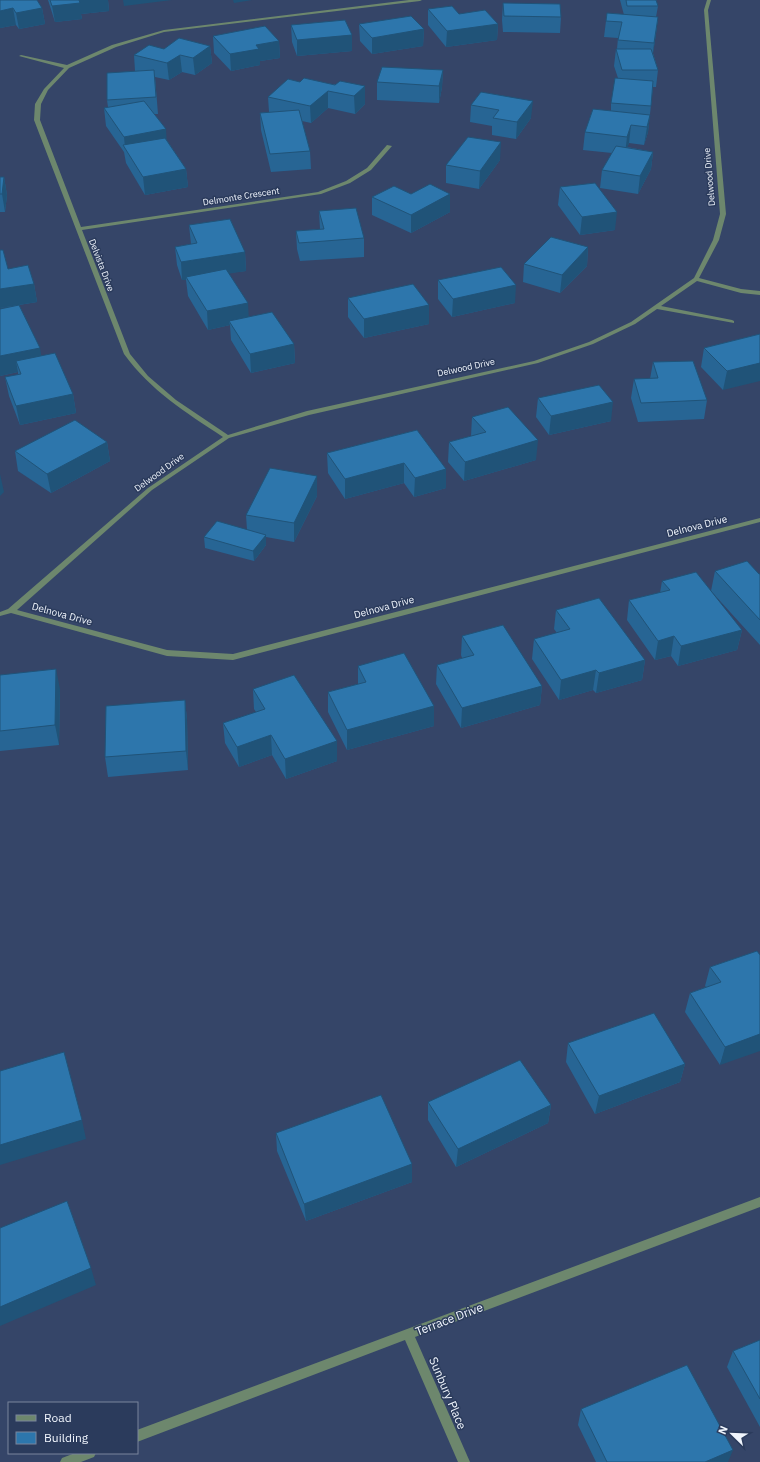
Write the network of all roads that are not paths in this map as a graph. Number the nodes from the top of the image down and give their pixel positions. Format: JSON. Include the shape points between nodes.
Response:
{"nodes":[{"id":1,"x":420,"y":0,"type":"edge"},
{"id":2,"x":709,"y":0,"type":"edge"},
{"id":3,"x":21,"y":56,"type":"dead end"},
{"id":4,"x":67,"y":67,"type":"junction"},
{"id":5,"x":388,"y":146,"type":"dead end"},
{"id":6,"x":80,"y":229,"type":"junction"},
{"id":7,"x":696,"y":279,"type":"junction"},
{"id":8,"x":760,"y":293,"type":"edge"},
{"id":9,"x":657,"y":306,"type":"junction"},
{"id":10,"x":732,"y":322,"type":"dead end"},
{"id":11,"x":227,"y":437,"type":"junction"},
{"id":12,"x":760,"y":520,"type":"edge"},
{"id":13,"x":11,"y":611,"type":"junction"},
{"id":14,"x":0,"y":614,"type":"edge"},
{"id":15,"x":760,"y":1202,"type":"edge"},
{"id":16,"x":408,"y":1334,"type":"junction"},
{"id":17,"x":138,"y":1436,"type":"edge"},
{"id":18,"x":87,"y":1454,"type":"edge"},
{"id":19,"x":66,"y":1462,"type":"edge"},
{"id":20,"x":464,"y":1462,"type":"edge"}],
"edges":[{"from":1,"to":4,"type":"street","name":"Delvista Drive","via":[[164,31],[114,46]]},
{"from":2,"to":7,"type":"street","name":"Delwood Drive","via":[[706,10],[723,214],[716,240]]},
{"from":3,"to":4,"type":"street"},
{"from":4,"to":6,"type":"street","name":"Delvista Drive","via":[[46,89],[38,104],[36,120]]},
{"from":5,"to":6,"type":"street","name":"Delmonte Crescent","via":[[369,169],[348,182],[319,193]]},
{"from":6,"to":11,"type":"street","name":"Delvista Drive","via":[[127,354],[146,377],[174,401]]},
{"from":7,"to":8,"type":"street","via":[[741,291]]},
{"from":7,"to":9,"type":"street","name":"Delwood Drive"},
{"from":9,"to":10,"type":"street"},
{"from":9,"to":11,"type":"street","name":"Delwood Drive","via":[[633,323],[592,343],[536,362],[307,413]]},
{"from":11,"to":13,"type":"street","name":"Delwood Drive","via":[[150,488]]},
{"from":12,"to":13,"type":"street","name":"Delnova Drive","via":[[233,657],[167,653]]},
{"from":13,"to":14,"type":"street","name":"Delwood Drive"},
{"from":15,"to":16,"type":"street","name":"Terrace Drive"},
{"from":16,"to":17,"type":"street","name":"Terrace Drive"},
{"from":16,"to":20,"type":"street","name":"Sunbury Place"},
{"from":18,"to":19,"type":"street"}]}
